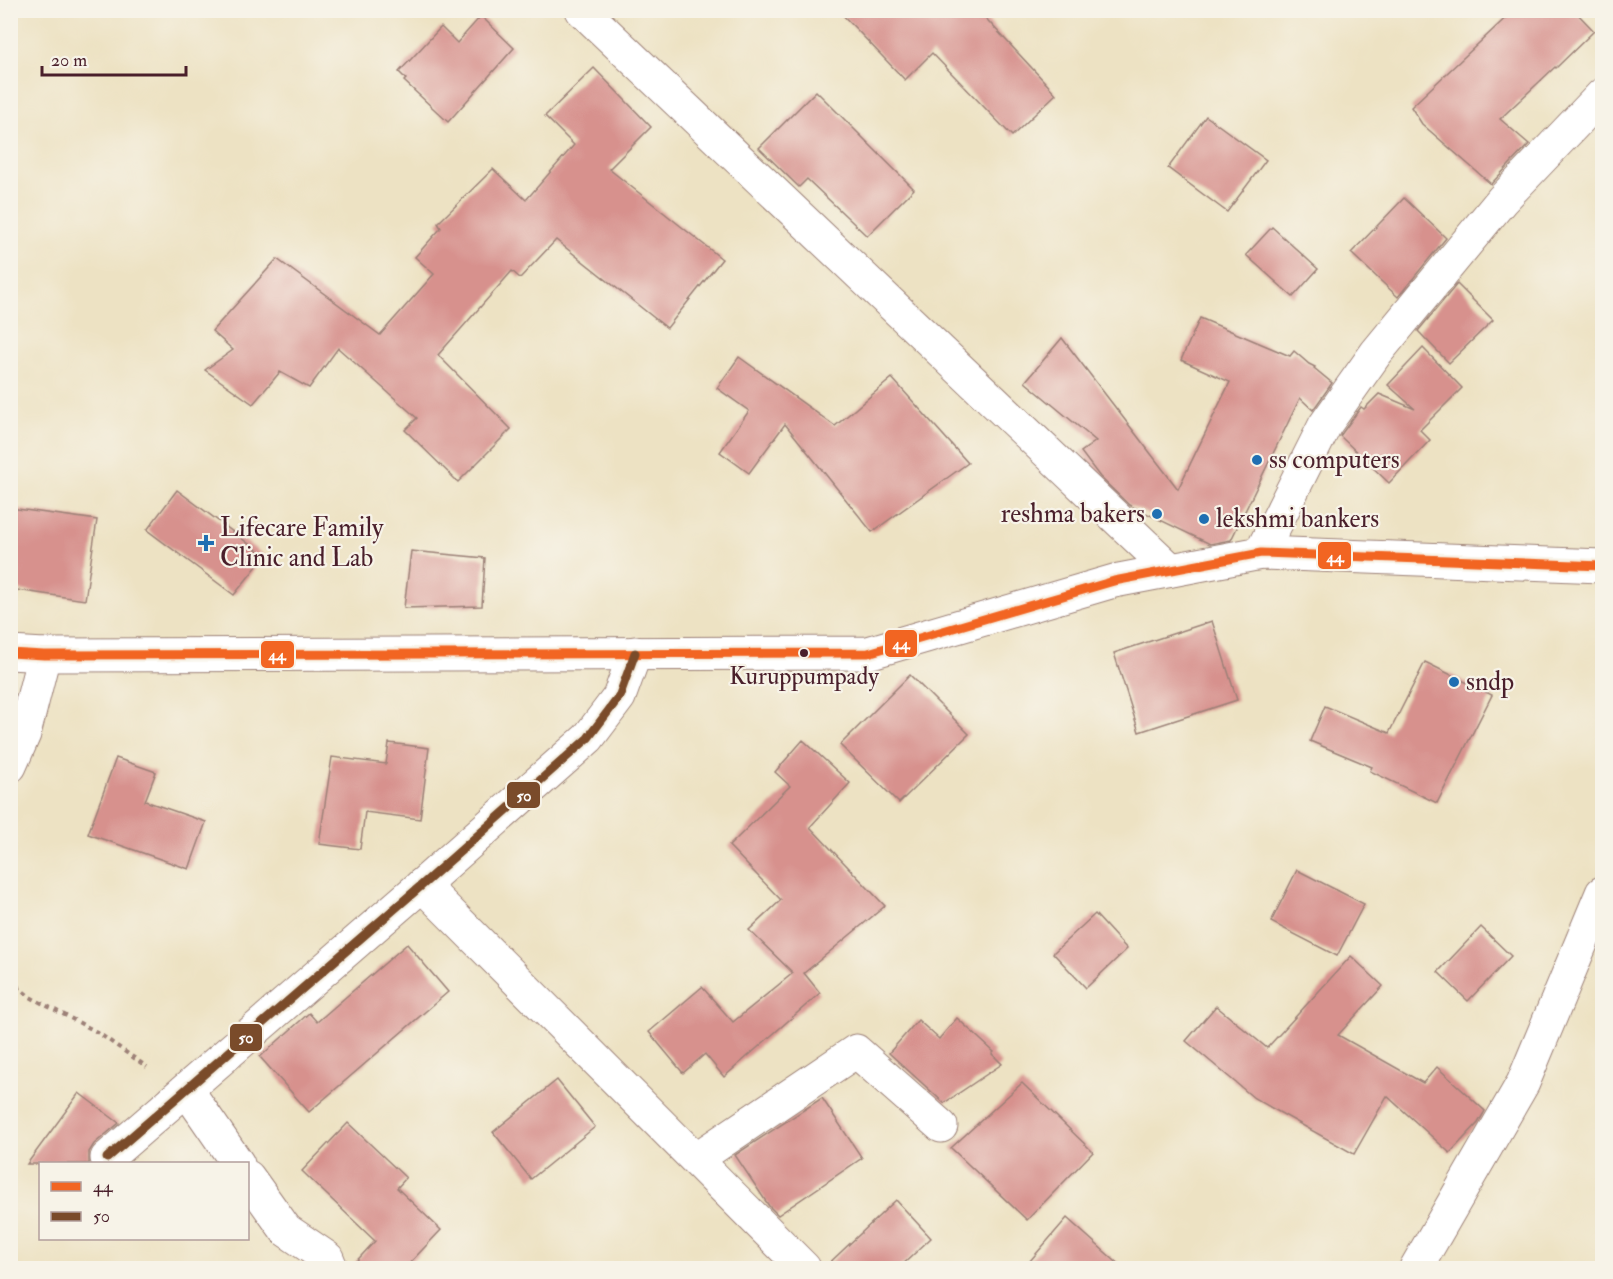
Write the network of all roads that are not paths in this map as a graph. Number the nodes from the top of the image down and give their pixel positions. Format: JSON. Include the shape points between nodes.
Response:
{"nodes":[{"id":1,"x":582,"y":10,"type":"edge"},
{"id":2,"x":1602,"y":95,"type":"edge"},
{"id":3,"x":1261,"y":553,"type":"junction"},
{"id":4,"x":1602,"y":566,"type":"edge"},
{"id":5,"x":1171,"y":570,"type":"junction"},
{"id":6,"x":10,"y":653,"type":"edge"},
{"id":7,"x":634,"y":653,"type":"junction"},
{"id":8,"x":44,"y":655,"type":"junction"},
{"id":9,"x":10,"y":766,"type":"edge"},
{"id":10,"x":422,"y":885,"type":"junction"},
{"id":11,"x":1602,"y":893,"type":"edge"},
{"id":12,"x":182,"y":1094,"type":"junction"},
{"id":13,"x":941,"y":1126,"type":"dead end"},
{"id":14,"x":107,"y":1158,"type":"dead end"},
{"id":15,"x":696,"y":1159,"type":"junction"},
{"id":16,"x":236,"y":1162,"type":"edge"},
{"id":17,"x":249,"y":1177,"type":"edge"},
{"id":18,"x":331,"y":1269,"type":"edge"},
{"id":19,"x":804,"y":1269,"type":"edge"},
{"id":20,"x":1416,"y":1269,"type":"edge"}],
"edges":[{"from":1,"to":5,"type":"street"},
{"from":2,"to":3,"type":"street","via":[[1502,200],[1376,353],[1325,425]]},
{"from":3,"to":4,"type":"street"},
{"from":3,"to":5,"type":"street"},
{"from":5,"to":7,"type":"street","via":[[1114,581],[868,653]]},
{"from":6,"to":8,"type":"street"},
{"from":7,"to":8,"type":"street"},
{"from":7,"to":10,"type":"street","via":[[619,696],[588,738]]},
{"from":8,"to":9,"type":"street","via":[[24,734]]},
{"from":10,"to":12,"type":"street"},
{"from":10,"to":15,"type":"street"},
{"from":11,"to":20,"type":"street","via":[[1523,1083]]},
{"from":12,"to":14,"type":"street"},
{"from":12,"to":16,"type":"street"},
{"from":13,"to":15,"type":"street","via":[[856,1051]]},
{"from":15,"to":19,"type":"street"},
{"from":17,"to":18,"type":"street","via":[[286,1230],[327,1258]]}]}
